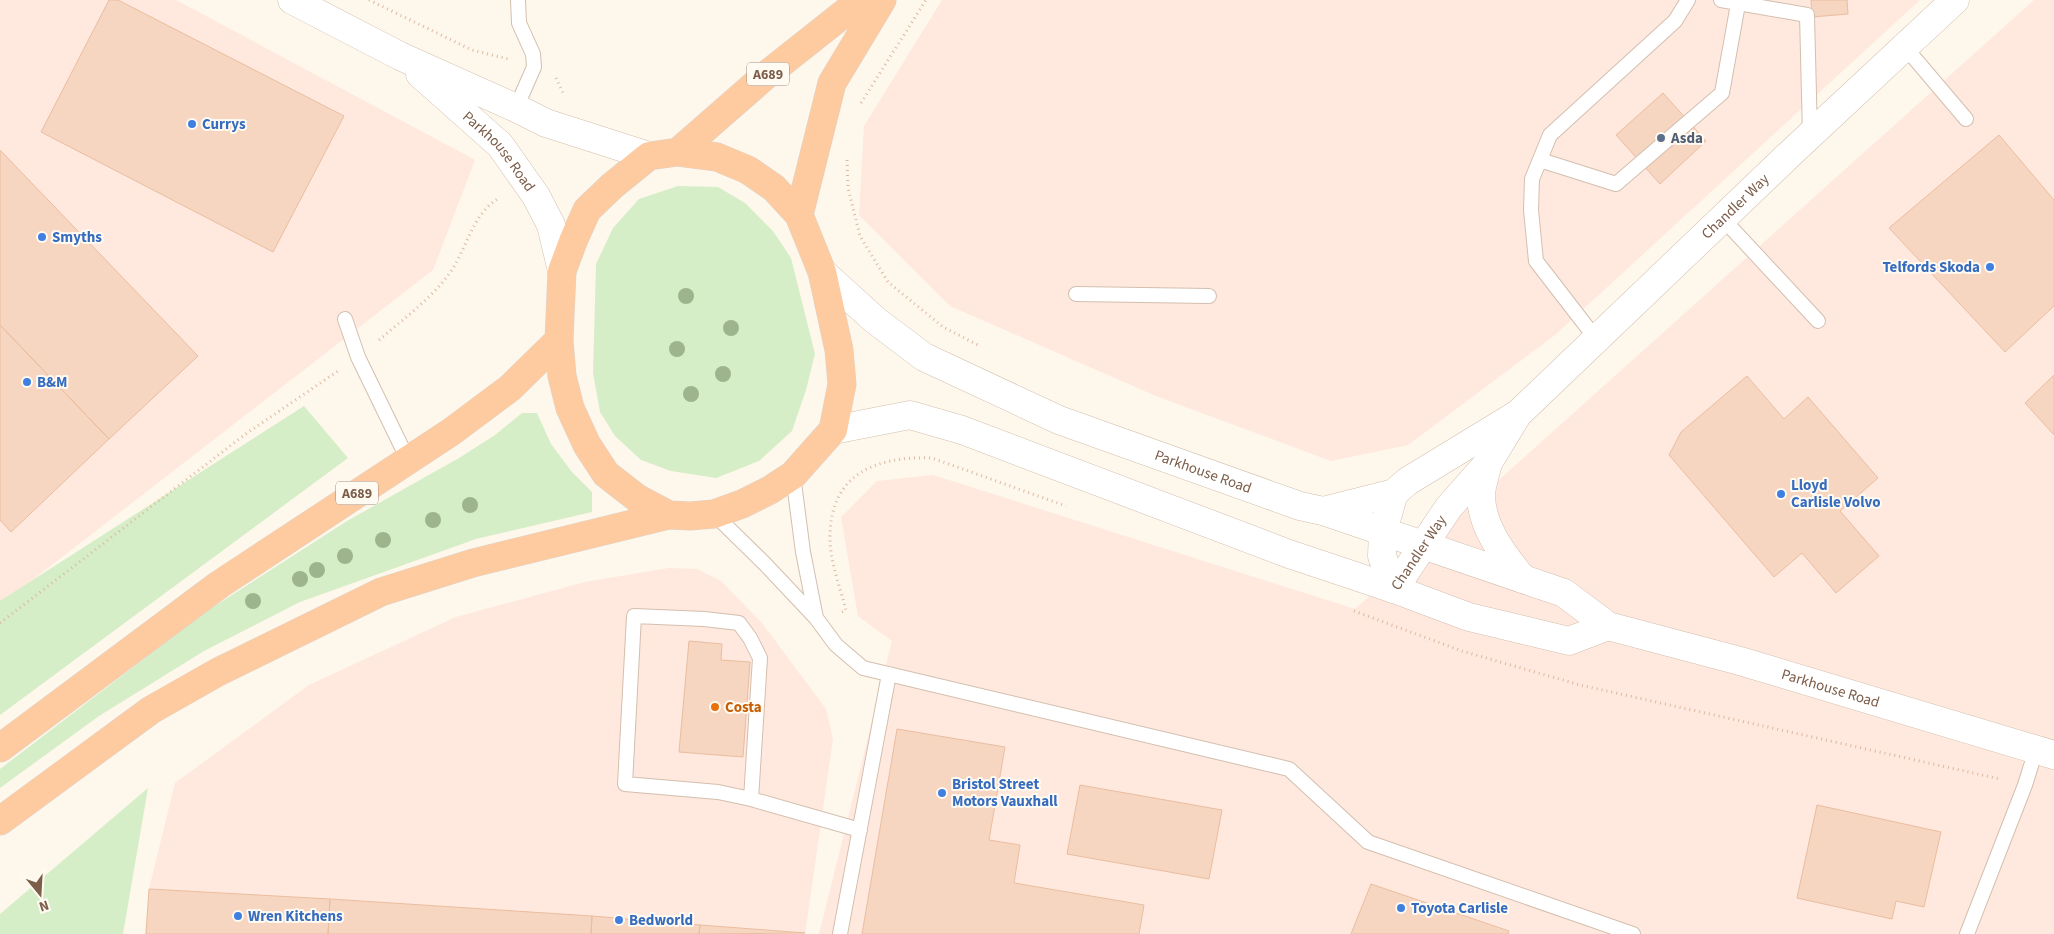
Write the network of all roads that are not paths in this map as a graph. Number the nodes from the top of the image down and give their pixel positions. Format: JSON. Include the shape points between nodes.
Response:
{"nodes":[{"id":1,"x":292,"y":0,"type":"edge"},
{"id":2,"x":518,"y":0,"type":"edge"},
{"id":3,"x":861,"y":0,"type":"edge"},
{"id":4,"x":882,"y":0,"type":"edge"},
{"id":5,"x":1688,"y":0,"type":"edge"},
{"id":6,"x":1721,"y":0,"type":"edge"},
{"id":7,"x":1955,"y":0,"type":"edge"},
{"id":8,"x":1738,"y":4,"type":"junction"},
{"id":9,"x":1905,"y":47,"type":"junction"},
{"id":10,"x":400,"y":56,"type":"junction"},
{"id":11,"x":516,"y":108,"type":"junction"},
{"id":12,"x":1966,"y":119,"type":"dead end"},
{"id":13,"x":1810,"y":135,"type":"junction"},
{"id":14,"x":678,"y":152,"type":"junction"},
{"id":15,"x":648,"y":156,"type":"junction"},
{"id":16,"x":1540,"y":160,"type":"junction"},
{"id":17,"x":799,"y":214,"type":"junction"},
{"id":18,"x":1722,"y":219,"type":"junction"},
{"id":19,"x":562,"y":271,"type":"junction"},
{"id":20,"x":822,"y":272,"type":"junction"},
{"id":21,"x":1076,"y":294,"type":"dead end"},
{"id":22,"x":1210,"y":296,"type":"dead end"},
{"id":23,"x":345,"y":319,"type":"dead end"},
{"id":24,"x":1818,"y":321,"type":"dead end"},
{"id":25,"x":559,"y":340,"type":"junction"},
{"id":26,"x":1597,"y":340,"type":"junction"},
{"id":27,"x":1518,"y":414,"type":"junction"},
{"id":28,"x":834,"y":430,"type":"junction"},
{"id":29,"x":408,"y":460,"type":"junction"},
{"id":30,"x":1488,"y":463,"type":"junction"},
{"id":31,"x":793,"y":475,"type":"junction"},
{"id":32,"x":1394,"y":493,"type":"junction"},
{"id":33,"x":1323,"y":511,"type":"junction"},
{"id":34,"x":714,"y":514,"type":"junction"},
{"id":35,"x":669,"y":515,"type":"junction"},
{"id":36,"x":1383,"y":531,"type":"junction"},
{"id":37,"x":1422,"y":546,"type":"junction"},
{"id":38,"x":1523,"y":579,"type":"junction"},
{"id":39,"x":1394,"y":589,"type":"junction"},
{"id":40,"x":818,"y":622,"type":"junction"},
{"id":41,"x":1608,"y":626,"type":"junction"},
{"id":42,"x":889,"y":674,"type":"junction"},
{"id":43,"x":0,"y":748,"type":"edge"},
{"id":44,"x":2045,"y":753,"type":"edge"},
{"id":45,"x":751,"y":799,"type":"junction"},
{"id":46,"x":0,"y":822,"type":"edge"},
{"id":47,"x":860,"y":830,"type":"junction"},
{"id":48,"x":840,"y":934,"type":"edge"},
{"id":49,"x":1633,"y":934,"type":"edge"},
{"id":50,"x":1967,"y":934,"type":"edge"}],
"edges":[{"from":1,"to":10,"type":"street","name":"Parkhouse Road"},
{"from":2,"to":11,"type":"lane","via":[[519,23],[533,54],[534,66]]},
{"from":3,"to":14,"type":"highway","number":"A689","via":[[765,76]]},
{"from":4,"to":17,"type":"highway","via":[[832,83]]},
{"from":5,"to":16,"type":"lane","via":[[1675,21],[1550,136]]},
{"from":6,"to":8,"type":"lane"},
{"from":7,"to":9,"type":"street","name":"Chandler Way"},
{"from":8,"to":13,"type":"lane","via":[[1807,15]]},
{"from":8,"to":16,"type":"lane","via":[[1722,93],[1616,184]]},
{"from":9,"to":12,"type":"lane"},
{"from":9,"to":13,"type":"street","name":"Chandler Way"},
{"from":10,"to":11,"type":"street","name":"Parkhouse Road"},
{"from":10,"to":19,"type":"street","name":"Parkhouse Road","via":[[500,145],[536,196],[551,225]]},
{"from":11,"to":15,"type":"street","name":"Parkhouse Road","via":[[546,123]]},
{"from":13,"to":18,"type":"street","name":"Chandler Way"},
{"from":14,"to":15,"type":"highway"},
{"from":14,"to":17,"type":"highway","via":[[717,157],[748,170],[774,188]]},
{"from":15,"to":19,"type":"highway","via":[[588,210]]},
{"from":16,"to":26,"type":"lane","via":[[1532,180],[1536,261]]},
{"from":17,"to":20,"type":"highway"},
{"from":18,"to":24,"type":"lane"},
{"from":18,"to":26,"type":"street","name":"Chandler Way"},
{"from":19,"to":25,"type":"highway"},
{"from":20,"to":28,"type":"highway","via":[[839,350],[842,384]]},
{"from":20,"to":33,"type":"street","name":"Parkhouse Road","via":[[875,320],[924,357],[1059,420],[1300,506]]},
{"from":21,"to":22,"type":"lane"},
{"from":23,"to":29,"type":"lane","via":[[358,357]]},
{"from":25,"to":29,"type":"highway","number":"A689","via":[[510,388]]},
{"from":25,"to":35,"type":"highway","via":[[562,376],[570,408],[587,445],[606,474],[636,498]]},
{"from":26,"to":27,"type":"street","name":"Chandler Way"},
{"from":27,"to":30,"type":"street","name":"Chandler Way"},
{"from":27,"to":32,"type":"street","name":"Chandler Way"},
{"from":28,"to":31,"type":"highway"},
{"from":28,"to":39,"type":"street","via":[[910,415],[1027,453],[1289,554]]},
{"from":29,"to":43,"type":"highway","number":"A689","via":[[220,584]]},
{"from":30,"to":37,"type":"street","name":"Chandler Way","via":[[1448,507]]},
{"from":30,"to":38,"type":"street","name":"Chandler Way","via":[[1481,493],[1484,515],[1502,554]]},
{"from":31,"to":34,"type":"highway","via":[[749,501]]},
{"from":31,"to":40,"type":"lane","via":[[802,552]]},
{"from":32,"to":33,"type":"street","name":"Chandler Way"},
{"from":32,"to":36,"type":"street","name":"Chandler Way"},
{"from":33,"to":36,"type":"street","name":"Parkhouse Road"},
{"from":34,"to":35,"type":"highway"},
{"from":34,"to":40,"type":"lane"},
{"from":35,"to":46,"type":"highway","via":[[473,562],[381,592],[241,660],[151,710]]},
{"from":36,"to":37,"type":"street","name":"Parkhouse Road"},
{"from":36,"to":39,"type":"street","name":"Chandler Way","via":[[1382,556]]},
{"from":37,"to":38,"type":"street","name":"Parkhouse Road"},
{"from":37,"to":39,"type":"street","name":"Chandler Way"},
{"from":38,"to":41,"type":"street","name":"Parkhouse Road","via":[[1564,593]]},
{"from":39,"to":41,"type":"street","via":[[1469,618],[1569,641]]},
{"from":40,"to":42,"type":"lane","via":[[836,645],[863,668]]},
{"from":41,"to":44,"type":"street","name":"Parkhouse Road","via":[[1740,661]]},
{"from":42,"to":47,"type":"lane"},
{"from":42,"to":49,"type":"lane","via":[[1289,769],[1368,842]]},
{"from":44,"to":50,"type":"lane","via":[[2025,785]]},
{"from":45,"to":45,"type":"lane","via":[[718,792],[625,784],[634,616],[739,624],[750,638],[760,658]]},
{"from":45,"to":47,"type":"lane"},
{"from":47,"to":48,"type":"lane"}]}
